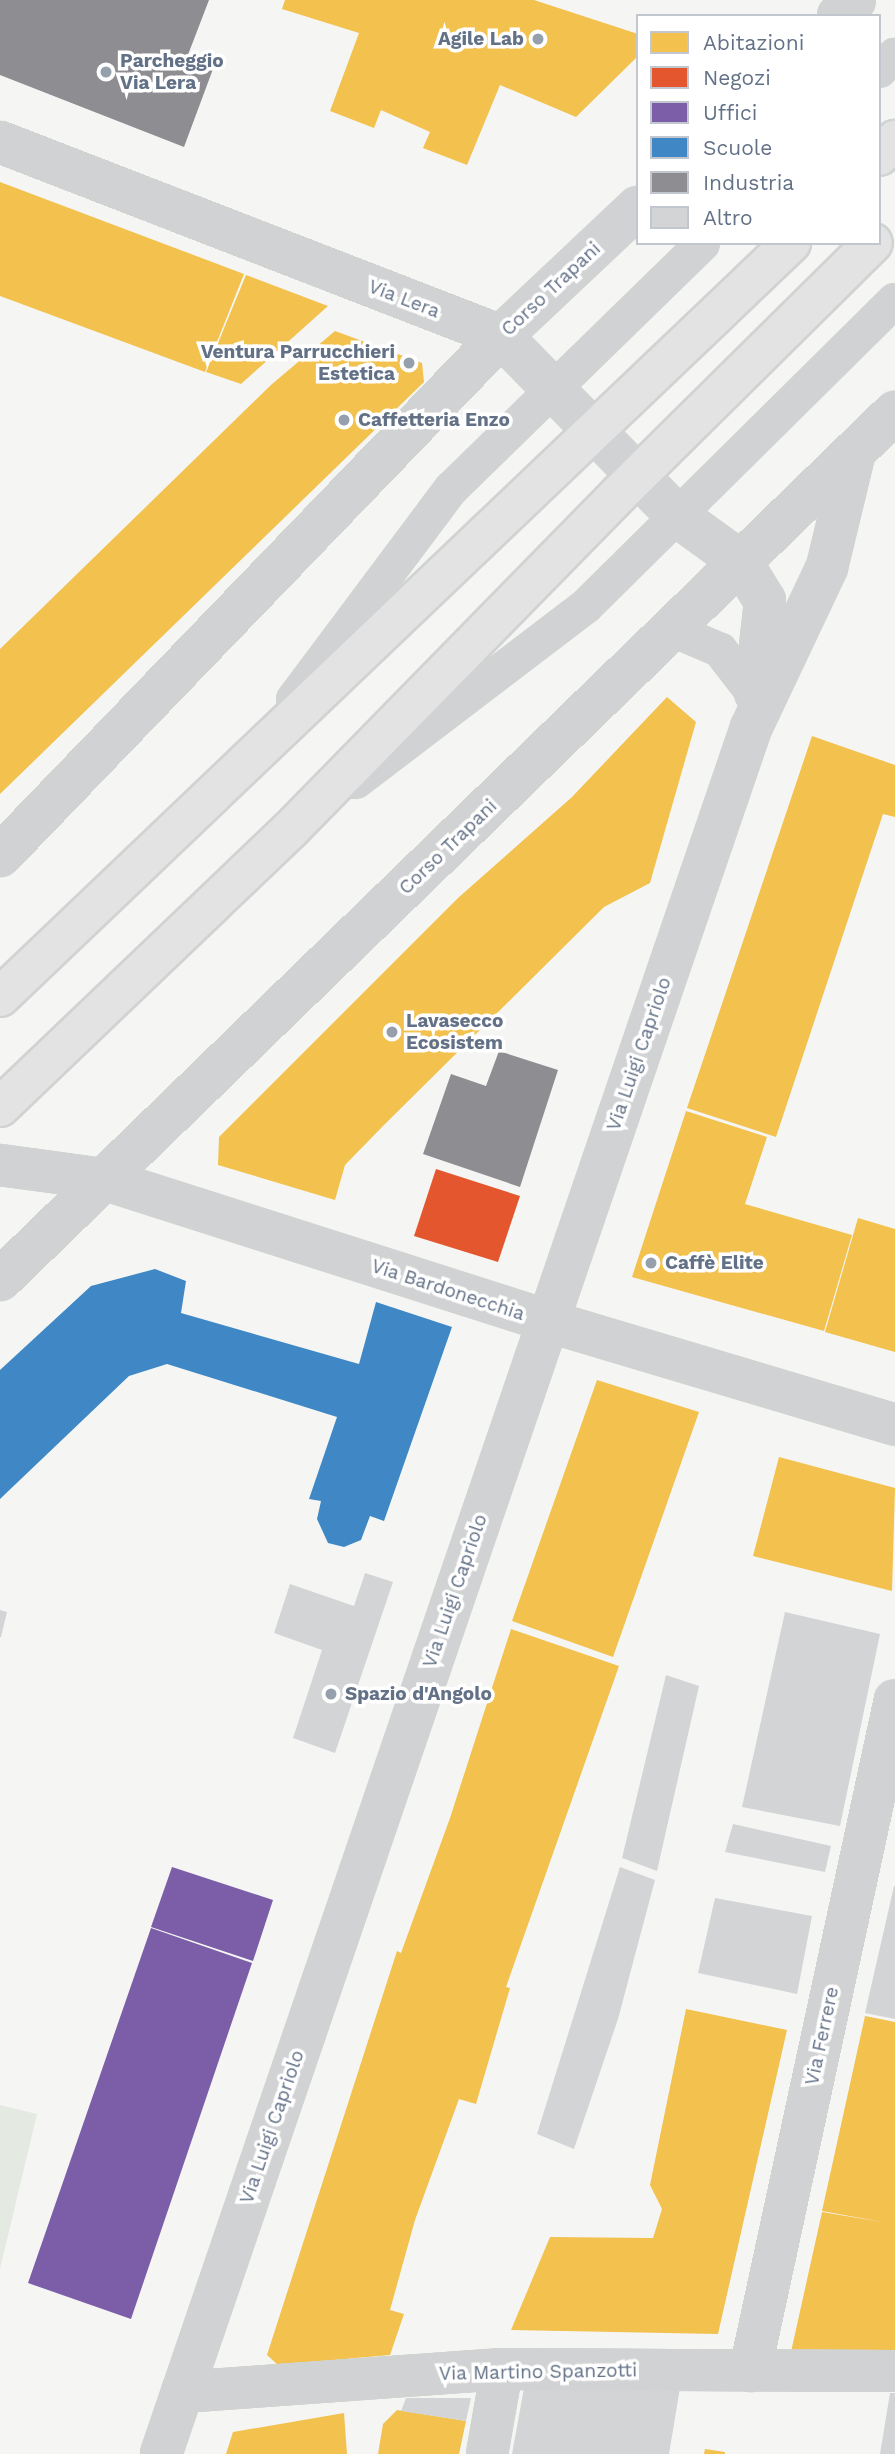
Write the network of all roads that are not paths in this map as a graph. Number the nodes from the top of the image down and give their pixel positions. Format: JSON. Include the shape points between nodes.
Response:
{"nodes":[{"id":1,"x":855,"y":0,"type":"edge"},
{"id":2,"x":840,"y":14,"type":"edge"},
{"id":3,"x":895,"y":55,"type":"edge"},
{"id":4,"x":881,"y":69,"type":"edge"},
{"id":5,"x":895,"y":141,"type":"edge"},
{"id":6,"x":0,"y":142,"type":"edge"},
{"id":7,"x":881,"y":154,"type":"edge"},
{"id":8,"x":636,"y":209,"type":"edge"},
{"id":9,"x":895,"y":221,"type":"edge"},
{"id":10,"x":881,"y":235,"type":"edge"},
{"id":11,"x":701,"y":245,"type":"edge"},
{"id":12,"x":788,"y":245,"type":"edge"},
{"id":13,"x":871,"y":245,"type":"edge"},
{"id":14,"x":895,"y":300,"type":"edge"},
{"id":15,"x":501,"y":336,"type":"junction"},
{"id":16,"x":554,"y":390,"type":"junction"},
{"id":17,"x":895,"y":412,"type":"edge"},
{"id":18,"x":596,"y":433,"type":"junction"},
{"id":19,"x":855,"y":451,"type":"junction"},
{"id":20,"x":636,"y":477,"type":"junction"},
{"id":21,"x":676,"y":515,"type":"junction"},
{"id":22,"x":741,"y":562,"type":"junction"},
{"id":23,"x":673,"y":630,"type":"junction"},
{"id":24,"x":753,"y":711,"type":"junction"},
{"id":25,"x":256,"y":750,"type":"junction"},
{"id":26,"x":290,"y":830,"type":"junction"},
{"id":27,"x":0,"y":856,"type":"edge"},
{"id":28,"x":0,"y":997,"type":"edge"},
{"id":29,"x":0,"y":1107,"type":"edge"},
{"id":30,"x":0,"y":1165,"type":"edge"},
{"id":31,"x":103,"y":1179,"type":"junction"},
{"id":32,"x":0,"y":1280,"type":"edge"},
{"id":33,"x":547,"y":1321,"type":"junction"},
{"id":34,"x":895,"y":1425,"type":"edge"},
{"id":35,"x":895,"y":1700,"type":"edge"},
{"id":36,"x":502,"y":2369,"type":"junction"},
{"id":37,"x":750,"y":2371,"type":"junction"},
{"id":38,"x":895,"y":2371,"type":"edge"},
{"id":39,"x":182,"y":2392,"type":"junction"},
{"id":40,"x":161,"y":2454,"type":"edge"},
{"id":41,"x":487,"y":2454,"type":"edge"}],
"edges":[{"from":1,"to":2,"type":"street"},
{"from":3,"to":4,"type":"lane"},
{"from":5,"to":7,"type":"main road"},
{"from":6,"to":15,"type":"street","name":"Via Lera"},
{"from":8,"to":15,"type":"street","name":"Corso Trapani"},
{"from":9,"to":10,"type":"main road"},
{"from":11,"to":16,"type":"lane"},
{"from":12,"to":18,"type":"main road"},
{"from":13,"to":20,"type":"main road"},
{"from":14,"to":21,"type":"lane"},
{"from":15,"to":16,"type":"street","name":"Via Lera"},
{"from":15,"to":27,"type":"street","name":"Corso Trapani"},
{"from":16,"to":18,"type":"street","name":"Via Lera"},
{"from":16,"to":25,"type":"lane","via":[[451,489]]},
{"from":17,"to":19,"type":"street","name":"Corso Trapani"},
{"from":18,"to":20,"type":"street","name":"Via Lera"},
{"from":18,"to":25,"type":"main road"},
{"from":19,"to":22,"type":"street","name":"Corso Trapani"},
{"from":19,"to":24,"type":"street","name":"Via Luigi Capriolo","via":[[827,567]]},
{"from":20,"to":21,"type":"street","name":"Via Lera"},
{"from":20,"to":26,"type":"main road"},
{"from":21,"to":22,"type":"street","name":"Via Lera"},
{"from":21,"to":26,"type":"lane","via":[[586,606]]},
{"from":22,"to":23,"type":"street","name":"Corso Trapani"},
{"from":22,"to":24,"type":"street","name":"Via Luigi Capriolo","via":[[765,601]]},
{"from":23,"to":24,"type":"lane","via":[[720,650]]},
{"from":23,"to":31,"type":"street","name":"Corso Trapani"},
{"from":24,"to":33,"type":"street","name":"Via Luigi Capriolo"},
{"from":25,"to":28,"type":"main road"},
{"from":26,"to":29,"type":"main road"},
{"from":30,"to":31,"type":"street","name":"Via Bardonecchia"},
{"from":31,"to":32,"type":"street","name":"Corso Trapani"},
{"from":31,"to":33,"type":"street","name":"Via Bardonecchia"},
{"from":33,"to":34,"type":"street","name":"Via Bardonecchia"},
{"from":33,"to":39,"type":"street","name":"Via Luigi Capriolo"},
{"from":35,"to":37,"type":"street","name":"Via Ferrere"},
{"from":36,"to":37,"type":"street","name":"Via Martino Spanzotti"},
{"from":36,"to":39,"type":"street","name":"Via Martino Spanzotti"},
{"from":36,"to":41,"type":"street"},
{"from":37,"to":38,"type":"street","name":"Via Martino Spanzotti"},
{"from":39,"to":40,"type":"street","name":"Via Luigi Capriolo"}]}
